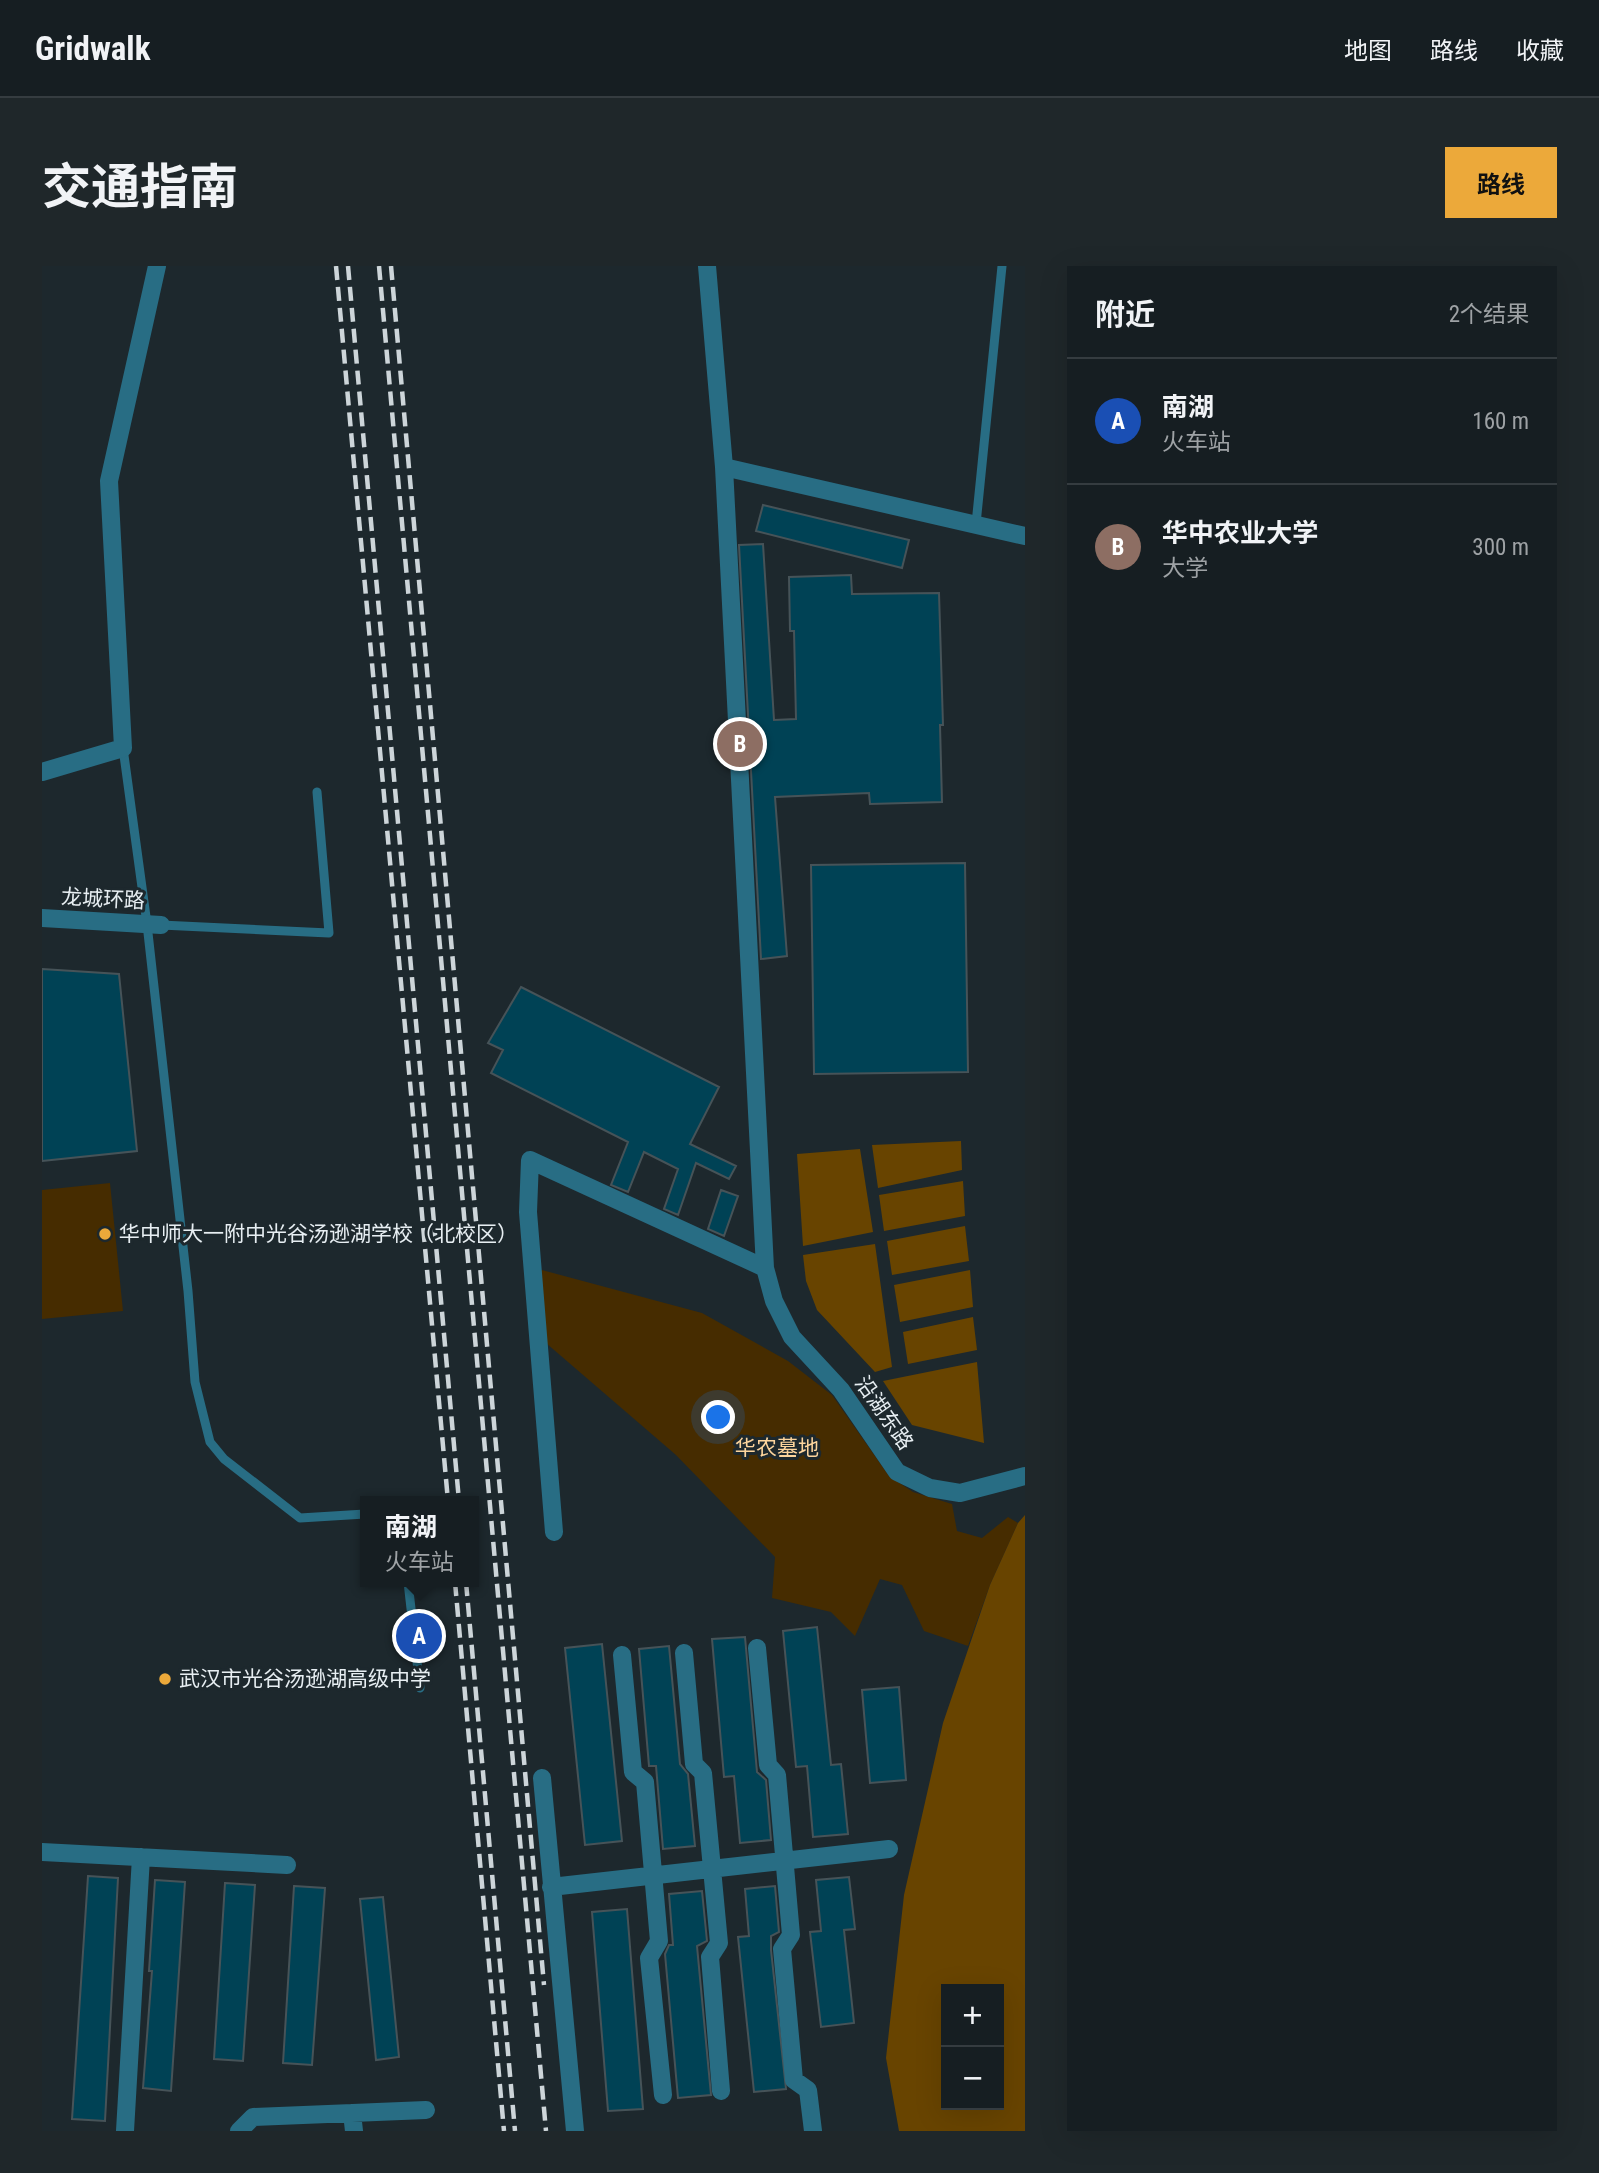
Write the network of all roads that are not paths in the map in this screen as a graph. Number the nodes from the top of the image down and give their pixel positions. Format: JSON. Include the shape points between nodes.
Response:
{"nodes":[{"id":1,"x":157,"y":266,"type":"edge"},
{"id":2,"x":707,"y":266,"type":"edge"},
{"id":3,"x":1002,"y":266,"type":"edge"},
{"id":4,"x":724,"y":467,"type":"junction"},
{"id":5,"x":976,"y":524,"type":"junction"},
{"id":6,"x":1025,"y":536,"type":"edge"},
{"id":7,"x":123,"y":748,"type":"junction"},
{"id":8,"x":42,"y":772,"type":"edge"},
{"id":9,"x":317,"y":792,"type":"dead end"},
{"id":10,"x":42,"y":918,"type":"edge"},
{"id":11,"x":154,"y":925,"type":"junction"},
{"id":12,"x":765,"y":1268,"type":"junction"},
{"id":13,"x":1025,"y":1476,"type":"edge"},
{"id":14,"x":360,"y":1514,"type":"edge"},
{"id":15,"x":554,"y":1532,"type":"dead end"},
{"id":16,"x":409,"y":1587,"type":"edge"},
{"id":17,"x":757,"y":1648,"type":"dead end"},
{"id":18,"x":684,"y":1653,"type":"dead end"},
{"id":19,"x":622,"y":1656,"type":"dead end"},
{"id":20,"x":420,"y":1688,"type":"dead end"},
{"id":21,"x":542,"y":1778,"type":"dead end"},
{"id":22,"x":890,"y":1849,"type":"dead end"},
{"id":23,"x":42,"y":1852,"type":"edge"},
{"id":24,"x":141,"y":1857,"type":"junction"},
{"id":25,"x":784,"y":1860,"type":"junction"},
{"id":26,"x":288,"y":1865,"type":"dead end"},
{"id":27,"x":712,"y":1868,"type":"junction"},
{"id":28,"x":653,"y":1875,"type":"junction"},
{"id":29,"x":551,"y":1887,"type":"junction"},
{"id":30,"x":721,"y":2091,"type":"dead end"},
{"id":31,"x":663,"y":2095,"type":"dead end"},
{"id":32,"x":426,"y":2110,"type":"dead end"},
{"id":33,"x":373,"y":2112,"type":"junction"},
{"id":34,"x":353,"y":2122,"type":"edge"},
{"id":35,"x":293,"y":2123,"type":"edge"},
{"id":36,"x":125,"y":2131,"type":"edge"},
{"id":37,"x":239,"y":2131,"type":"edge"},
{"id":38,"x":374,"y":2131,"type":"edge"},
{"id":39,"x":575,"y":2131,"type":"edge"},
{"id":40,"x":813,"y":2131,"type":"edge"}],
"edges":[{"from":1,"to":7,"type":"street","via":[[109,481]]},
{"from":2,"to":4,"type":"street","name":"沿湖东路"},
{"from":3,"to":5,"type":"lane"},
{"from":4,"to":5,"type":"street"},
{"from":4,"to":12,"type":"street","name":"沿湖东路"},
{"from":5,"to":6,"type":"street"},
{"from":7,"to":8,"type":"street"},
{"from":7,"to":11,"type":"lane"},
{"from":9,"to":11,"type":"lane","via":[[328,933]]},
{"from":10,"to":11,"type":"street","name":"龙城环路"},
{"from":11,"to":14,"type":"lane","via":[[195,1382],[210,1442],[224,1459],[300,1518]]},
{"from":12,"to":13,"type":"street","name":"沿湖东路","via":[[774,1301],[792,1337],[841,1390],[897,1472],[930,1488],[960,1493]]},
{"from":12,"to":15,"type":"street","via":[[530,1160],[528,1212]]},
{"from":16,"to":20,"type":"lane"},
{"from":17,"to":25,"type":"street","via":[[768,1765],[777,1775]]},
{"from":18,"to":27,"type":"street","via":[[694,1764],[703,1773]]},
{"from":19,"to":28,"type":"street","via":[[633,1772],[645,1782]]},
{"from":21,"to":29,"type":"street"},
{"from":22,"to":25,"type":"street"},
{"from":23,"to":24,"type":"street"},
{"from":24,"to":26,"type":"street"},
{"from":24,"to":36,"type":"street"},
{"from":25,"to":27,"type":"street"},
{"from":25,"to":40,"type":"street","via":[[791,1935],[782,1949],[794,2080],[808,2090]]},
{"from":27,"to":28,"type":"street"},
{"from":27,"to":30,"type":"street","via":[[719,1943],[710,1957]]},
{"from":28,"to":29,"type":"street"},
{"from":28,"to":31,"type":"street","via":[[659,1941],[649,1958]]},
{"from":29,"to":39,"type":"street"},
{"from":32,"to":33,"type":"street"},
{"from":33,"to":34,"type":"street"},
{"from":33,"to":38,"type":"street"},
{"from":34,"to":35,"type":"street"},
{"from":35,"to":37,"type":"street","via":[[253,2117]]}]}
